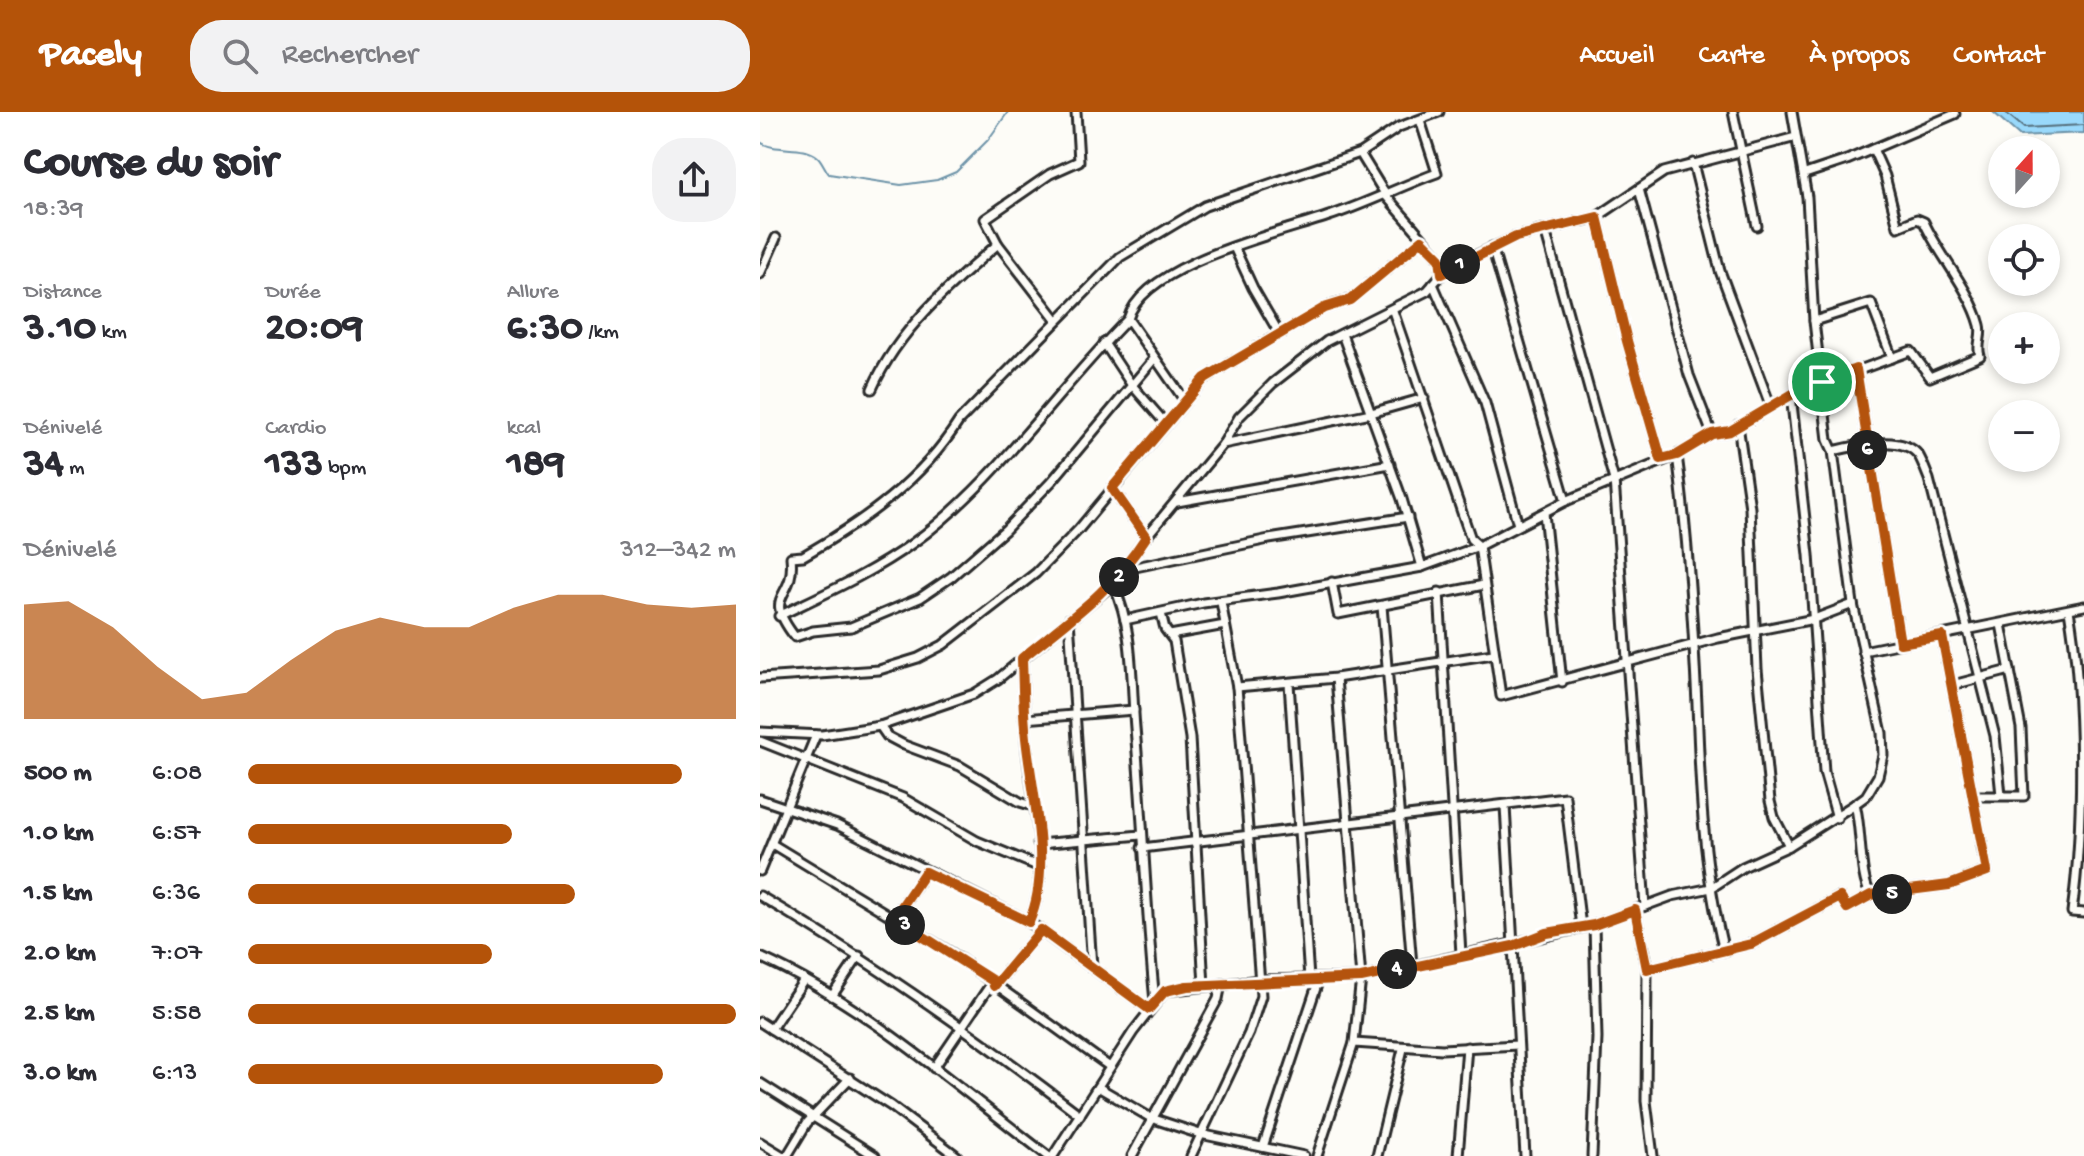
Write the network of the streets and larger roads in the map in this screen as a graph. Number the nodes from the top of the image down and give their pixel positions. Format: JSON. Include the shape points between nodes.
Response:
{"nodes":[{"id":1,"x":1076,"y":112,"type":"edge"},
{"id":2,"x":1439,"y":112,"type":"edge"},
{"id":3,"x":1733,"y":112,"type":"edge"},
{"id":4,"x":1792,"y":112,"type":"edge"},
{"id":5,"x":1955,"y":114,"type":"dead end"},
{"id":6,"x":1420,"y":120,"type":"junction"},
{"id":7,"x":1796,"y":137,"type":"junction"},
{"id":8,"x":1873,"y":149,"type":"junction"},
{"id":9,"x":1743,"y":150,"type":"junction"},
{"id":10,"x":1360,"y":153,"type":"junction"},
{"id":11,"x":1693,"y":163,"type":"junction"},
{"id":12,"x":1805,"y":174,"type":"junction"},
{"id":13,"x":1639,"y":189,"type":"junction"},
{"id":14,"x":1384,"y":192,"type":"junction"},
{"id":15,"x":1597,"y":217,"type":"junction"},
{"id":16,"x":1757,"y":226,"type":"dead end"},
{"id":17,"x":1545,"y":230,"type":"junction"},
{"id":18,"x":776,"y":238,"type":"dead end"},
{"id":19,"x":1422,"y":240,"type":"junction"},
{"id":20,"x":998,"y":244,"type":"junction"},
{"id":21,"x":1234,"y":247,"type":"junction"},
{"id":22,"x":1492,"y":247,"type":"junction"},
{"id":23,"x":760,"y":274,"type":"edge"},
{"id":24,"x":1442,"y":274,"type":"junction"},
{"id":25,"x":1433,"y":284,"type":"junction"},
{"id":26,"x":1393,"y":311,"type":"junction"},
{"id":27,"x":1056,"y":319,"type":"junction"},
{"id":28,"x":1128,"y":319,"type":"junction"},
{"id":29,"x":1814,"y":321,"type":"junction"},
{"id":30,"x":1279,"y":333,"type":"junction"},
{"id":31,"x":1342,"y":334,"type":"junction"},
{"id":32,"x":1104,"y":343,"type":"junction"},
{"id":33,"x":1892,"y":358,"type":"junction"},
{"id":34,"x":1154,"y":359,"type":"junction"},
{"id":35,"x":1856,"y":369,"type":"junction"},
{"id":36,"x":1822,"y":382,"type":"junction"},
{"id":37,"x":1131,"y":384,"type":"junction"},
{"id":38,"x":872,"y":389,"type":"dead end"},
{"id":39,"x":1791,"y":395,"type":"junction"},
{"id":40,"x":1424,"y":398,"type":"junction"},
{"id":41,"x":1185,"y":401,"type":"junction"},
{"id":42,"x":1770,"y":405,"type":"junction"},
{"id":43,"x":1371,"y":413,"type":"junction"},
{"id":44,"x":1165,"y":423,"type":"junction"},
{"id":45,"x":1738,"y":425,"type":"junction"},
{"id":46,"x":1712,"y":434,"type":"junction"},
{"id":47,"x":1223,"y":444,"type":"junction"},
{"id":48,"x":1866,"y":444,"type":"junction"},
{"id":49,"x":1833,"y":451,"type":"junction"},
{"id":50,"x":1677,"y":455,"type":"junction"},
{"id":51,"x":1661,"y":459,"type":"junction"},
{"id":52,"x":1390,"y":464,"type":"junction"},
{"id":53,"x":1614,"y":480,"type":"junction"},
{"id":54,"x":1112,"y":488,"type":"junction"},
{"id":55,"x":1566,"y":501,"type":"junction"},
{"id":56,"x":1177,"y":502,"type":"junction"},
{"id":57,"x":1544,"y":513,"type":"junction"},
{"id":58,"x":1408,"y":517,"type":"junction"},
{"id":59,"x":1518,"y":525,"type":"junction"},
{"id":60,"x":1146,"y":537,"type":"junction"},
{"id":61,"x":1479,"y":546,"type":"junction"},
{"id":62,"x":1422,"y":567,"type":"junction"},
{"id":63,"x":1126,"y":569,"type":"junction"},
{"id":64,"x":1332,"y":582,"type":"junction"},
{"id":65,"x":1113,"y":584,"type":"junction"},
{"id":66,"x":1484,"y":585,"type":"junction"},
{"id":67,"x":1439,"y":592,"type":"junction"},
{"id":68,"x":1221,"y":602,"type":"junction"},
{"id":69,"x":1853,"y":604,"type":"junction"},
{"id":70,"x":1382,"y":606,"type":"junction"},
{"id":71,"x":2084,"y":606,"type":"edge"},
{"id":72,"x":2069,"y":610,"type":"junction"},
{"id":73,"x":1161,"y":613,"type":"junction"},
{"id":74,"x":779,"y":616,"type":"junction"},
{"id":75,"x":1069,"y":619,"type":"junction"},
{"id":76,"x":1814,"y":619,"type":"junction"},
{"id":77,"x":1125,"y":620,"type":"junction"},
{"id":78,"x":2001,"y":624,"type":"junction"},
{"id":79,"x":1225,"y":625,"type":"junction"},
{"id":80,"x":1967,"y":629,"type":"junction"},
{"id":81,"x":1756,"y":632,"type":"junction"},
{"id":82,"x":1168,"y":635,"type":"junction"},
{"id":83,"x":1942,"y":636,"type":"junction"},
{"id":84,"x":1900,"y":643,"type":"junction"},
{"id":85,"x":1691,"y":646,"type":"junction"},
{"id":86,"x":1863,"y":651,"type":"junction"},
{"id":87,"x":1493,"y":654,"type":"junction"},
{"id":88,"x":1022,"y":658,"type":"junction"},
{"id":89,"x":1443,"y":663,"type":"junction"},
{"id":90,"x":1627,"y":664,"type":"junction"},
{"id":91,"x":1388,"y":668,"type":"junction"},
{"id":92,"x":2010,"y":670,"type":"junction"},
{"id":93,"x":1979,"y":677,"type":"junction"},
{"id":94,"x":760,"y":678,"type":"edge"},
{"id":95,"x":1336,"y":678,"type":"junction"},
{"id":96,"x":1562,"y":682,"type":"junction"},
{"id":97,"x":1289,"y":683,"type":"junction"},
{"id":98,"x":1953,"y":685,"type":"junction"},
{"id":99,"x":1237,"y":687,"type":"junction"},
{"id":100,"x":1134,"y":710,"type":"junction"},
{"id":101,"x":1078,"y":715,"type":"junction"},
{"id":102,"x":1024,"y":719,"type":"junction"},
{"id":103,"x":880,"y":726,"type":"junction"},
{"id":104,"x":760,"y":732,"type":"edge"},
{"id":105,"x":816,"y":735,"type":"junction"},
{"id":106,"x":760,"y":741,"type":"edge"},
{"id":107,"x":808,"y":758,"type":"junction"},
{"id":108,"x":2001,"y":795,"type":"junction"},
{"id":109,"x":1974,"y":796,"type":"junction"},
{"id":110,"x":760,"y":799,"type":"edge"},
{"id":111,"x":1855,"y":804,"type":"junction"},
{"id":112,"x":1033,"y":806,"type":"junction"},
{"id":113,"x":1505,"y":806,"type":"junction"},
{"id":114,"x":788,"y":808,"type":"junction"},
{"id":115,"x":1452,"y":810,"type":"junction"},
{"id":116,"x":1402,"y":817,"type":"junction"},
{"id":117,"x":1837,"y":818,"type":"junction"},
{"id":118,"x":1350,"y":824,"type":"junction"},
{"id":119,"x":1299,"y":829,"type":"junction"},
{"id":120,"x":1141,"y":835,"type":"junction"},
{"id":121,"x":1248,"y":836,"type":"junction"},
{"id":122,"x":1086,"y":839,"type":"junction"},
{"id":123,"x":1198,"y":842,"type":"junction"},
{"id":124,"x":772,"y":844,"type":"junction"},
{"id":125,"x":1038,"y":844,"type":"junction"},
{"id":126,"x":1789,"y":846,"type":"junction"},
{"id":127,"x":1142,"y":848,"type":"junction"},
{"id":128,"x":761,"y":867,"type":"edge"},
{"id":129,"x":1040,"y":867,"type":"junction"},
{"id":130,"x":925,"y":872,"type":"junction"},
{"id":131,"x":1711,"y":888,"type":"junction"},
{"id":132,"x":1871,"y":895,"type":"junction"},
{"id":133,"x":760,"y":896,"type":"edge"},
{"id":134,"x":1645,"y":906,"type":"junction"},
{"id":135,"x":1635,"y":910,"type":"junction"},
{"id":136,"x":2084,"y":913,"type":"edge"},
{"id":137,"x":894,"y":918,"type":"junction"},
{"id":138,"x":1029,"y":922,"type":"junction"},
{"id":139,"x":1594,"y":925,"type":"junction"},
{"id":140,"x":1581,"y":927,"type":"junction"},
{"id":141,"x":1041,"y":930,"type":"junction"},
{"id":142,"x":1513,"y":946,"type":"junction"},
{"id":143,"x":1724,"y":951,"type":"junction"},
{"id":144,"x":1461,"y":954,"type":"junction"},
{"id":145,"x":859,"y":956,"type":"junction"},
{"id":146,"x":760,"y":957,"type":"edge"},
{"id":147,"x":1412,"y":965,"type":"junction"},
{"id":148,"x":1092,"y":967,"type":"junction"},
{"id":149,"x":1647,"y":969,"type":"junction"},
{"id":150,"x":1361,"y":978,"type":"junction"},
{"id":151,"x":1309,"y":979,"type":"junction"},
{"id":152,"x":804,"y":980,"type":"junction"},
{"id":153,"x":1260,"y":980,"type":"junction"},
{"id":154,"x":994,"y":984,"type":"junction"},
{"id":155,"x":1221,"y":984,"type":"junction"},
{"id":156,"x":1204,"y":986,"type":"junction"},
{"id":157,"x":832,"y":996,"type":"junction"},
{"id":158,"x":1152,"y":1006,"type":"junction"},
{"id":159,"x":760,"y":1022,"type":"edge"},
{"id":160,"x":963,"y":1026,"type":"junction"},
{"id":161,"x":771,"y":1029,"type":"junction"},
{"id":162,"x":1354,"y":1043,"type":"junction"},
{"id":163,"x":1518,"y":1045,"type":"junction"},
{"id":164,"x":1467,"y":1047,"type":"junction"},
{"id":165,"x":1403,"y":1049,"type":"junction"},
{"id":166,"x":1110,"y":1067,"type":"junction"},
{"id":167,"x":934,"y":1068,"type":"junction"},
{"id":168,"x":850,"y":1078,"type":"junction"},
{"id":169,"x":760,"y":1083,"type":"edge"},
{"id":170,"x":1098,"y":1087,"type":"junction"},
{"id":171,"x":1080,"y":1115,"type":"junction"},
{"id":172,"x":814,"y":1116,"type":"junction"},
{"id":173,"x":1151,"y":1118,"type":"junction"},
{"id":174,"x":1200,"y":1134,"type":"junction"},
{"id":175,"x":762,"y":1146,"type":"edge"},
{"id":176,"x":1252,"y":1146,"type":"junction"},
{"id":177,"x":1263,"y":1147,"type":"junction"},
{"id":178,"x":785,"y":1156,"type":"edge"},
{"id":179,"x":875,"y":1156,"type":"edge"},
{"id":180,"x":957,"y":1156,"type":"edge"},
{"id":181,"x":1050,"y":1156,"type":"edge"},
{"id":182,"x":1132,"y":1156,"type":"edge"},
{"id":183,"x":1191,"y":1156,"type":"edge"},
{"id":184,"x":1247,"y":1156,"type":"edge"},
{"id":185,"x":1304,"y":1156,"type":"edge"},
{"id":186,"x":1317,"y":1156,"type":"edge"},
{"id":187,"x":1377,"y":1156,"type":"edge"},
{"id":188,"x":1458,"y":1156,"type":"edge"},
{"id":189,"x":1525,"y":1156,"type":"edge"},
{"id":190,"x":1592,"y":1156,"type":"edge"},
{"id":191,"x":1653,"y":1156,"type":"edge"}],
"edges":[{"from":1,"to":20,"type":"street","via":[[1079,161],[1050,174],[985,219]]},
{"from":2,"to":6,"type":"street"},
{"from":3,"to":9,"type":"street"},
{"from":4,"to":7,"type":"street"},
{"from":5,"to":8,"type":"street"},
{"from":6,"to":10,"type":"street"},
{"from":6,"to":14,"type":"street","via":[[1437,173]]},
{"from":7,"to":9,"type":"street"},
{"from":7,"to":12,"type":"street"},
{"from":8,"to":12,"type":"street"},
{"from":8,"to":33,"type":"street","via":[[1898,227],[1917,219],[1924,222],[1981,328],[1980,356],[1934,377],[1923,372],[1911,351]]},
{"from":9,"to":11,"type":"street"},
{"from":9,"to":16,"type":"street"},
{"from":10,"to":14,"type":"street"},
{"from":10,"to":27,"type":"street","via":[[1205,206],[1120,257]]},
{"from":11,"to":13,"type":"street","via":[[1664,172]]},
{"from":11,"to":42,"type":"street","via":[[1720,271]]},
{"from":12,"to":29,"type":"street"},
{"from":13,"to":15,"type":"street"},
{"from":13,"to":46,"type":"street","via":[[1689,375]]},
{"from":14,"to":19,"type":"street"},
{"from":14,"to":21,"type":"street"},
{"from":15,"to":17,"type":"street"},
{"from":15,"to":51,"type":"street"},
{"from":17,"to":22,"type":"street"},
{"from":17,"to":53,"type":"street"},
{"from":18,"to":23,"type":"street"},
{"from":19,"to":24,"type":"street","via":[[1440,258]]},
{"from":19,"to":30,"type":"street","via":[[1350,300]]},
{"from":20,"to":27,"type":"street"},
{"from":20,"to":38,"type":"street","via":[[910,328]]},
{"from":21,"to":28,"type":"street","via":[[1216,251],[1159,284],[1132,304]]},
{"from":21,"to":30,"type":"street"},
{"from":22,"to":24,"type":"street"},
{"from":22,"to":55,"type":"street"},
{"from":24,"to":25,"type":"street"},
{"from":25,"to":26,"type":"street"},
{"from":25,"to":59,"type":"street","via":[[1485,403]]},
{"from":26,"to":31,"type":"street"},
{"from":26,"to":40,"type":"street"},
{"from":27,"to":74,"type":"street","via":[[959,421],[940,451],[876,512],[803,556],[791,557],[792,577],[780,599]]},
{"from":28,"to":32,"type":"street"},
{"from":28,"to":34,"type":"street"},
{"from":29,"to":33,"type":"street","via":[[1871,303]]},
{"from":29,"to":36,"type":"street"},
{"from":30,"to":41,"type":"street","via":[[1205,378]]},
{"from":31,"to":43,"type":"street"},
{"from":31,"to":47,"type":"street","via":[[1273,383],[1239,417]]},
{"from":32,"to":37,"type":"street"},
{"from":32,"to":74,"type":"street","via":[[995,468],[914,542]]},
{"from":33,"to":35,"type":"street"},
{"from":34,"to":37,"type":"street"},
{"from":34,"to":41,"type":"street"},
{"from":35,"to":36,"type":"street"},
{"from":35,"to":48,"type":"street"},
{"from":36,"to":39,"type":"street"},
{"from":36,"to":49,"type":"street"},
{"from":37,"to":44,"type":"street"},
{"from":37,"to":74,"type":"street","via":[[1005,530],[920,598],[851,627],[795,637]]},
{"from":39,"to":42,"type":"street"},
{"from":39,"to":76,"type":"street"},
{"from":40,"to":43,"type":"street"},
{"from":40,"to":61,"type":"street","via":[[1471,539]]},
{"from":41,"to":44,"type":"street"},
{"from":42,"to":45,"type":"street"},
{"from":43,"to":47,"type":"street"},
{"from":43,"to":52,"type":"street"},
{"from":44,"to":54,"type":"street"},
{"from":45,"to":46,"type":"street"},
{"from":45,"to":81,"type":"street","via":[[1751,521]]},
{"from":46,"to":50,"type":"street"},
{"from":47,"to":56,"type":"street"},
{"from":48,"to":49,"type":"street"},
{"from":48,"to":80,"type":"street","via":[[1898,444],[1918,455],[1929,479]]},
{"from":48,"to":84,"type":"street"},
{"from":49,"to":69,"type":"street"},
{"from":50,"to":51,"type":"street"},
{"from":50,"to":85,"type":"street"},
{"from":51,"to":53,"type":"street"},
{"from":52,"to":56,"type":"street"},
{"from":52,"to":58,"type":"street"},
{"from":53,"to":55,"type":"street"},
{"from":53,"to":90,"type":"street"},
{"from":54,"to":60,"type":"street"},
{"from":54,"to":94,"type":"street","via":[[1036,573],[943,645],[879,670]]},
{"from":55,"to":57,"type":"street"},
{"from":56,"to":60,"type":"street"},
{"from":57,"to":59,"type":"street"},
{"from":57,"to":96,"type":"street"},
{"from":58,"to":62,"type":"street"},
{"from":58,"to":63,"type":"street"},
{"from":59,"to":61,"type":"street"},
{"from":60,"to":63,"type":"street"},
{"from":61,"to":62,"type":"street"},
{"from":61,"to":66,"type":"street"},
{"from":62,"to":64,"type":"street"},
{"from":63,"to":65,"type":"street"},
{"from":64,"to":68,"type":"street"},
{"from":64,"to":70,"type":"street","via":[[1338,614]]},
{"from":65,"to":75,"type":"street"},
{"from":65,"to":77,"type":"street"},
{"from":66,"to":67,"type":"street"},
{"from":66,"to":87,"type":"street"},
{"from":67,"to":70,"type":"street"},
{"from":67,"to":89,"type":"street"},
{"from":68,"to":73,"type":"street"},
{"from":68,"to":79,"type":"street"},
{"from":69,"to":76,"type":"street"},
{"from":69,"to":86,"type":"street"},
{"from":70,"to":91,"type":"street"},
{"from":71,"to":72,"type":"street"},
{"from":72,"to":78,"type":"street"},
{"from":72,"to":136,"type":"street","via":[[2083,748],[2083,840],[2072,912]]},
{"from":73,"to":77,"type":"street"},
{"from":73,"to":82,"type":"street"},
{"from":75,"to":88,"type":"street"},
{"from":75,"to":101,"type":"street"},
{"from":76,"to":81,"type":"street"},
{"from":76,"to":117,"type":"street","via":[[1824,772]]},
{"from":77,"to":100,"type":"street"},
{"from":78,"to":80,"type":"street"},
{"from":78,"to":92,"type":"street"},
{"from":79,"to":82,"type":"street"},
{"from":79,"to":99,"type":"street"},
{"from":80,"to":83,"type":"street"},
{"from":80,"to":93,"type":"street"},
{"from":81,"to":85,"type":"street"},
{"from":81,"to":126,"type":"street","via":[[1770,801]]},
{"from":82,"to":123,"type":"street","via":[[1174,641],[1190,738]]},
{"from":83,"to":84,"type":"street"},
{"from":83,"to":98,"type":"street"},
{"from":84,"to":86,"type":"street"},
{"from":85,"to":90,"type":"street"},
{"from":85,"to":131,"type":"street","via":[[1699,805]]},
{"from":86,"to":111,"type":"street","via":[[1883,755],[1878,776]]},
{"from":87,"to":89,"type":"street"},
{"from":87,"to":96,"type":"street","via":[[1501,696]]},
{"from":88,"to":102,"type":"street"},
{"from":88,"to":103,"type":"street","via":[[974,694]]},
{"from":89,"to":91,"type":"street"},
{"from":89,"to":115,"type":"street"},
{"from":90,"to":96,"type":"street"},
{"from":90,"to":134,"type":"street"},
{"from":91,"to":95,"type":"street"},
{"from":91,"to":116,"type":"street"},
{"from":92,"to":93,"type":"street"},
{"from":92,"to":108,"type":"street","via":[[2021,728],[2024,796]]},
{"from":93,"to":98,"type":"street"},
{"from":93,"to":108,"type":"street","via":[[1995,736]]},
{"from":95,"to":97,"type":"street"},
{"from":95,"to":118,"type":"street"},
{"from":97,"to":99,"type":"street"},
{"from":97,"to":119,"type":"street"},
{"from":98,"to":109,"type":"street"},
{"from":99,"to":121,"type":"street"},
{"from":100,"to":101,"type":"street"},
{"from":100,"to":120,"type":"street"},
{"from":101,"to":102,"type":"street"},
{"from":101,"to":122,"type":"street"},
{"from":102,"to":112,"type":"street"},
{"from":103,"to":105,"type":"street"},
{"from":103,"to":112,"type":"street","via":[[904,745],[960,766]]},
{"from":104,"to":105,"type":"street"},
{"from":105,"to":107,"type":"street"},
{"from":106,"to":107,"type":"street"},
{"from":107,"to":114,"type":"street"},
{"from":107,"to":129,"type":"street","via":[[903,798],[977,841]]},
{"from":108,"to":109,"type":"street"},
{"from":109,"to":132,"type":"street","via":[[1987,871],[1949,885]]},
{"from":110,"to":114,"type":"street"},
{"from":111,"to":117,"type":"street"},
{"from":111,"to":132,"type":"street","via":[[1862,832],[1862,883]]},
{"from":112,"to":125,"type":"street"},
{"from":113,"to":115,"type":"street"},
{"from":113,"to":140,"type":"street","via":[[1565,797]]},
{"from":113,"to":142,"type":"street"},
{"from":114,"to":124,"type":"street"},
{"from":114,"to":130,"type":"street","via":[[837,825]]},
{"from":115,"to":116,"type":"street"},
{"from":115,"to":144,"type":"street"},
{"from":116,"to":118,"type":"street"},
{"from":116,"to":147,"type":"street"},
{"from":117,"to":126,"type":"street"},
{"from":118,"to":119,"type":"street"},
{"from":118,"to":150,"type":"street"},
{"from":119,"to":121,"type":"street"},
{"from":119,"to":151,"type":"street"},
{"from":120,"to":122,"type":"street"},
{"from":120,"to":127,"type":"street"},
{"from":121,"to":123,"type":"street"},
{"from":121,"to":153,"type":"street"},
{"from":122,"to":125,"type":"street"},
{"from":122,"to":148,"type":"street"},
{"from":123,"to":127,"type":"street"},
{"from":123,"to":156,"type":"street"},
{"from":124,"to":128,"type":"street"},
{"from":124,"to":137,"type":"street"},
{"from":125,"to":129,"type":"street"},
{"from":126,"to":131,"type":"street"},
{"from":127,"to":158,"type":"street"},
{"from":129,"to":138,"type":"street","via":[[1037,903]]},
{"from":130,"to":137,"type":"street"},
{"from":130,"to":138,"type":"street"},
{"from":131,"to":134,"type":"street"},
{"from":131,"to":143,"type":"street"},
{"from":132,"to":143,"type":"street","via":[[1847,908],[1840,897],[1751,944]]},
{"from":133,"to":145,"type":"street"},
{"from":134,"to":135,"type":"street"},
{"from":135,"to":139,"type":"street"},
{"from":135,"to":149,"type":"street"},
{"from":137,"to":154,"type":"street"},
{"from":138,"to":141,"type":"street"},
{"from":139,"to":140,"type":"street"},
{"from":139,"to":190,"type":"street"},
{"from":140,"to":142,"type":"street"},
{"from":141,"to":148,"type":"street"},
{"from":141,"to":154,"type":"street"},
{"from":142,"to":144,"type":"street"},
{"from":142,"to":163,"type":"street"},
{"from":143,"to":149,"type":"street"},
{"from":144,"to":147,"type":"street"},
{"from":145,"to":157,"type":"street"},
{"from":145,"to":160,"type":"street"},
{"from":146,"to":152,"type":"street"},
{"from":147,"to":150,"type":"street"},
{"from":148,"to":158,"type":"street"},
{"from":149,"to":191,"type":"street","via":[[1646,1101]]},
{"from":150,"to":151,"type":"street"},
{"from":150,"to":162,"type":"street"},
{"from":151,"to":153,"type":"street"},
{"from":151,"to":177,"type":"street","via":[[1318,982],[1314,999]]},
{"from":152,"to":157,"type":"street"},
{"from":152,"to":161,"type":"street"},
{"from":153,"to":155,"type":"street"},
{"from":153,"to":174,"type":"street","via":[[1261,996],[1249,1033]]},
{"from":154,"to":160,"type":"street"},
{"from":154,"to":166,"type":"street"},
{"from":155,"to":156,"type":"street"},
{"from":155,"to":173,"type":"street","via":[[1218,999]]},
{"from":156,"to":158,"type":"street","via":[[1165,991]]},
{"from":157,"to":167,"type":"street"},
{"from":158,"to":166,"type":"street"},
{"from":159,"to":161,"type":"street"},
{"from":160,"to":167,"type":"street"},
{"from":160,"to":171,"type":"street"},
{"from":161,"to":168,"type":"street"},
{"from":162,"to":165,"type":"street"},
{"from":162,"to":186,"type":"street"},
{"from":163,"to":164,"type":"street"},
{"from":163,"to":189,"type":"street"},
{"from":164,"to":165,"type":"street"},
{"from":164,"to":188,"type":"street"},
{"from":165,"to":187,"type":"street"},
{"from":166,"to":170,"type":"street"},
{"from":167,"to":181,"type":"street"},
{"from":168,"to":172,"type":"street"},
{"from":168,"to":180,"type":"street"},
{"from":169,"to":172,"type":"street"},
{"from":170,"to":171,"type":"street"},
{"from":170,"to":173,"type":"street"},
{"from":171,"to":181,"type":"street"},
{"from":172,"to":178,"type":"street"},
{"from":172,"to":179,"type":"street"},
{"from":173,"to":174,"type":"street"},
{"from":173,"to":182,"type":"street"},
{"from":174,"to":176,"type":"street"},
{"from":174,"to":183,"type":"street"},
{"from":175,"to":178,"type":"street"},
{"from":176,"to":177,"type":"street"},
{"from":176,"to":184,"type":"street"},
{"from":177,"to":185,"type":"street"}]}
